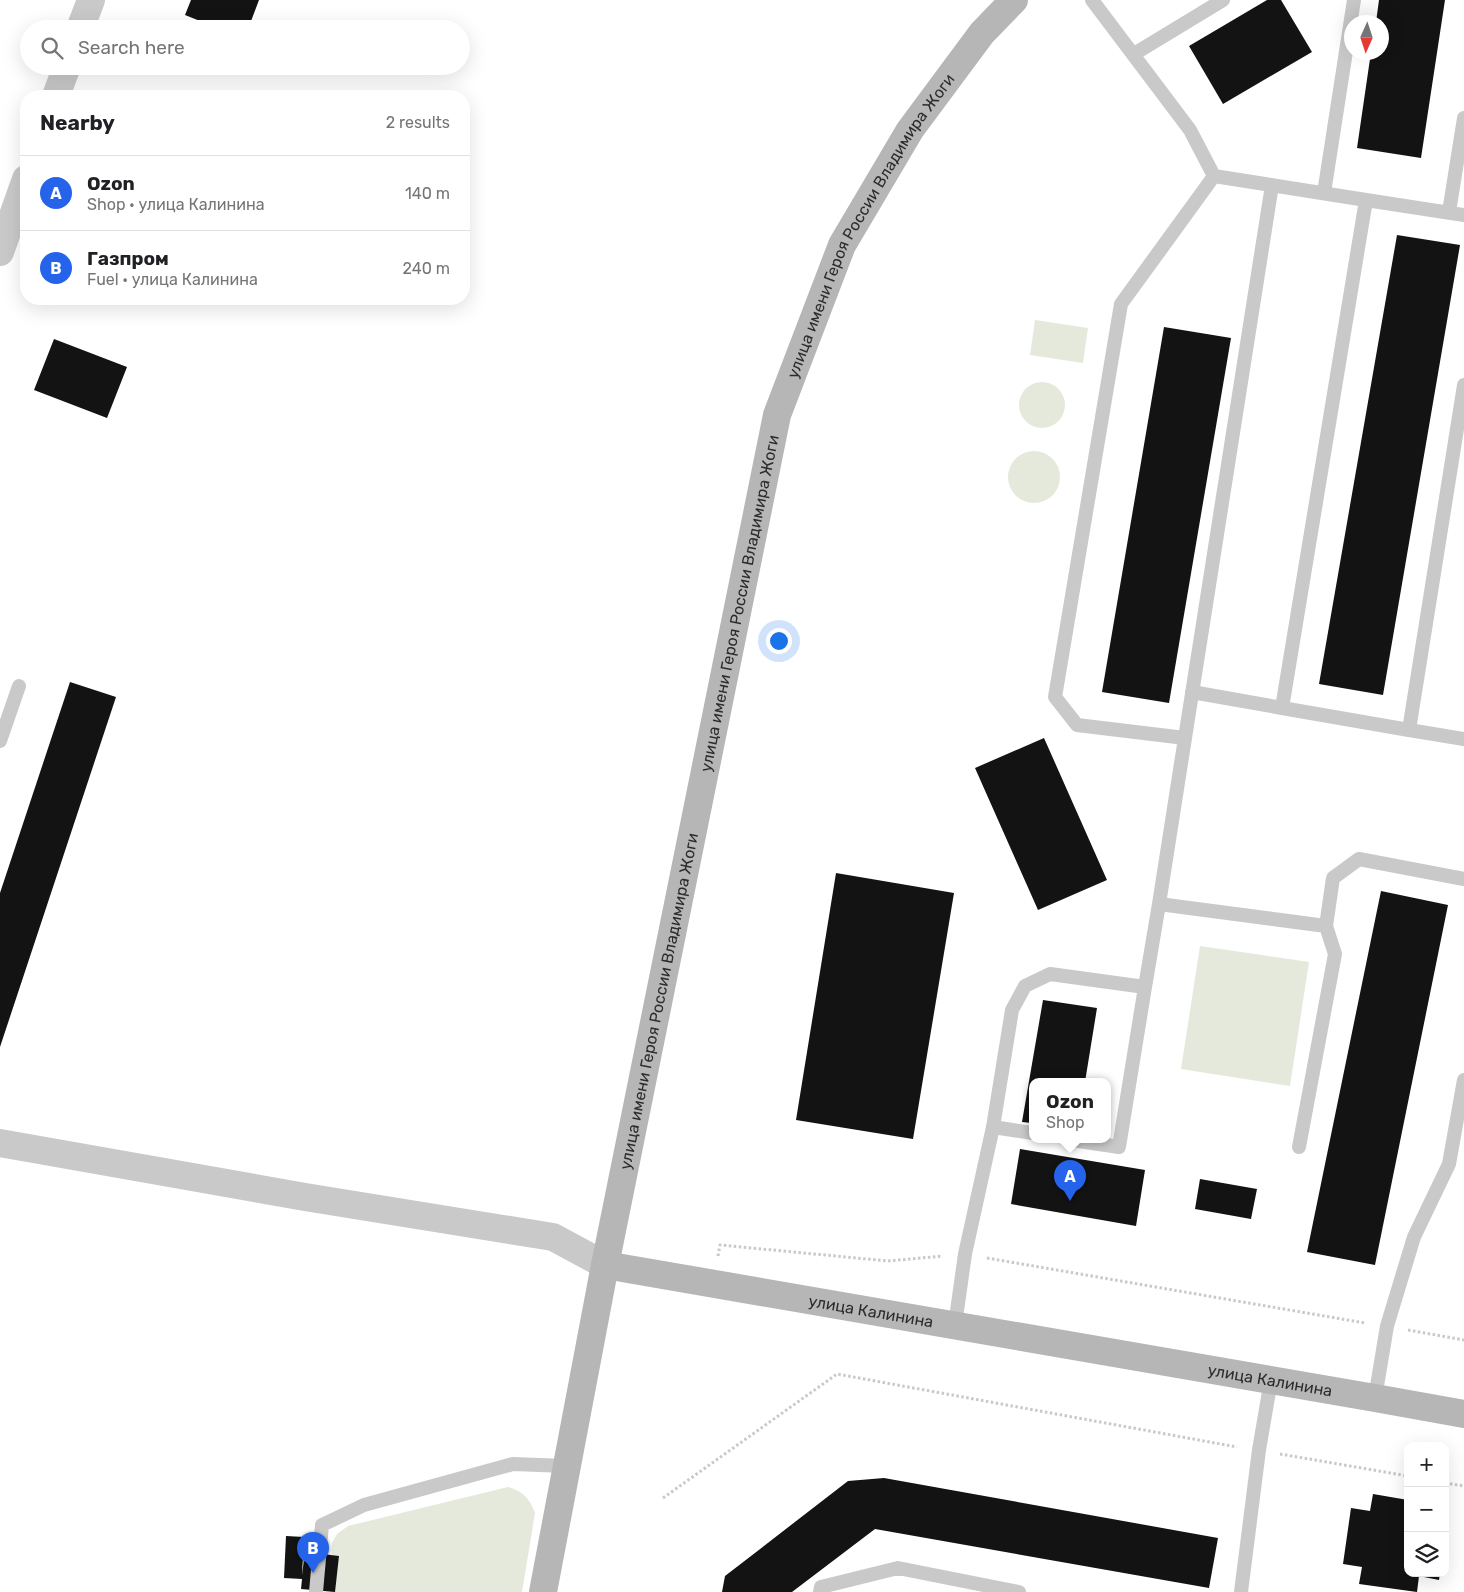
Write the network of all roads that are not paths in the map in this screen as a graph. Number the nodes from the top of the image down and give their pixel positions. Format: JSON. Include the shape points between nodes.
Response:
{"nodes":[{"id":1,"x":91,"y":0,"type":"edge"},
{"id":2,"x":1014,"y":0,"type":"edge"},
{"id":3,"x":1092,"y":0,"type":"edge"},
{"id":4,"x":1223,"y":0,"type":"edge"},
{"id":5,"x":1354,"y":0,"type":"edge"},
{"id":6,"x":83,"y":20,"type":"edge"},
{"id":7,"x":1134,"y":54,"type":"junction"},
{"id":8,"x":64,"y":75,"type":"edge"},
{"id":9,"x":58,"y":90,"type":"edge"},
{"id":10,"x":1464,"y":118,"type":"edge"},
{"id":11,"x":1214,"y":176,"type":"junction"},
{"id":12,"x":1272,"y":185,"type":"junction"},
{"id":13,"x":1324,"y":193,"type":"junction"},
{"id":14,"x":20,"y":196,"type":"edge"},
{"id":15,"x":1366,"y":200,"type":"junction"},
{"id":16,"x":1449,"y":212,"type":"junction"},
{"id":17,"x":1464,"y":214,"type":"edge"},
{"id":18,"x":0,"y":252,"type":"edge"},
{"id":19,"x":1464,"y":385,"type":"edge"},
{"id":20,"x":18,"y":686,"type":"dead end"},
{"id":21,"x":1192,"y":692,"type":"junction"},
{"id":22,"x":1282,"y":708,"type":"junction"},
{"id":23,"x":1409,"y":730,"type":"junction"},
{"id":24,"x":1185,"y":738,"type":"junction"},
{"id":25,"x":1464,"y":739,"type":"edge"},
{"id":26,"x":0,"y":741,"type":"edge"},
{"id":27,"x":1464,"y":879,"type":"edge"},
{"id":28,"x":1159,"y":904,"type":"junction"},
{"id":29,"x":1326,"y":926,"type":"junction"},
{"id":30,"x":1144,"y":987,"type":"junction"},
{"id":31,"x":1464,"y":1080,"type":"edge"},
{"id":32,"x":993,"y":1127,"type":"junction"},
{"id":33,"x":1029,"y":1133,"type":"edge"},
{"id":34,"x":0,"y":1143,"type":"edge"},
{"id":35,"x":1092,"y":1143,"type":"edge"},
{"id":36,"x":1299,"y":1146,"type":"dead end"},
{"id":37,"x":605,"y":1265,"type":"junction"},
{"id":38,"x":955,"y":1325,"type":"junction"},
{"id":39,"x":1271,"y":1380,"type":"junction"},
{"id":40,"x":1374,"y":1398,"type":"junction"},
{"id":41,"x":1464,"y":1414,"type":"edge"},
{"id":42,"x":566,"y":1466,"type":"junction"},
{"id":43,"x":316,"y":1592,"type":"edge"},
{"id":44,"x":543,"y":1592,"type":"edge"},
{"id":45,"x":820,"y":1592,"type":"edge"},
{"id":46,"x":1019,"y":1592,"type":"edge"},
{"id":47,"x":1241,"y":1592,"type":"edge"}],
"edges":[{"from":1,"to":6,"type":"street"},
{"from":2,"to":37,"type":"main road","name":"улица имени Героя России Владимира Жоги","via":[[982,33],[910,130],[842,245],[777,415]]},
{"from":3,"to":7,"type":"lane"},
{"from":4,"to":7,"type":"lane"},
{"from":5,"to":13,"type":"lane"},
{"from":7,"to":11,"type":"lane","via":[[1190,130]]},
{"from":8,"to":9,"type":"street"},
{"from":10,"to":16,"type":"lane"},
{"from":11,"to":12,"type":"lane"},
{"from":11,"to":24,"type":"lane","via":[[1121,304],[1055,697],[1076,725]]},
{"from":12,"to":13,"type":"lane"},
{"from":12,"to":21,"type":"lane"},
{"from":13,"to":15,"type":"lane"},
{"from":14,"to":18,"type":"street"},
{"from":15,"to":16,"type":"lane"},
{"from":15,"to":22,"type":"lane"},
{"from":16,"to":17,"type":"lane"},
{"from":19,"to":23,"type":"lane"},
{"from":20,"to":26,"type":"lane"},
{"from":21,"to":22,"type":"lane"},
{"from":21,"to":24,"type":"lane"},
{"from":22,"to":23,"type":"lane"},
{"from":23,"to":25,"type":"lane"},
{"from":24,"to":28,"type":"lane"},
{"from":27,"to":29,"type":"lane","via":[[1358,859],[1333,878]]},
{"from":28,"to":29,"type":"lane"},
{"from":28,"to":30,"type":"lane"},
{"from":29,"to":36,"type":"lane","via":[[1335,954]]},
{"from":30,"to":32,"type":"lane","via":[[1050,974],[1025,986],[1012,1010]]},
{"from":30,"to":35,"type":"lane","via":[[1119,1147]]},
{"from":31,"to":40,"type":"lane","via":[[1449,1164],[1414,1236],[1387,1326]]},
{"from":32,"to":33,"type":"lane"},
{"from":32,"to":38,"type":"lane","via":[[965,1254]]},
{"from":34,"to":37,"type":"street","via":[[553,1237]]},
{"from":37,"to":38,"type":"main road","name":"улица Калинина"},
{"from":37,"to":42,"type":"main road"},
{"from":38,"to":39,"type":"main road","name":"улица Калинина"},
{"from":39,"to":40,"type":"main road","name":"улица Калинина"},
{"from":39,"to":47,"type":"lane"},
{"from":40,"to":41,"type":"main road","name":"улица Калинина"},
{"from":42,"to":43,"type":"lane","via":[[513,1464],[364,1505],[322,1525]]},
{"from":42,"to":44,"type":"main road"},
{"from":45,"to":46,"type":"lane","via":[[821,1587],[898,1568]]}]}
